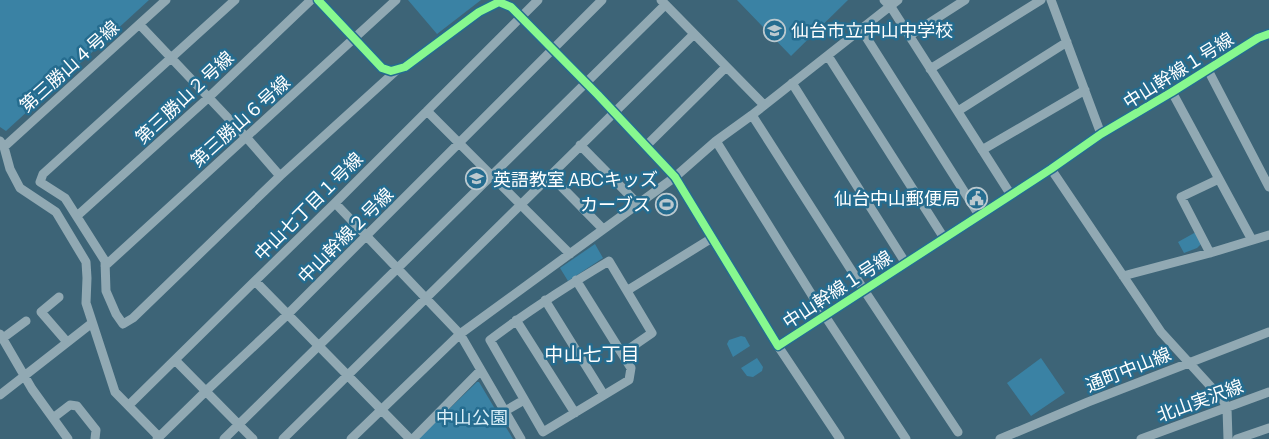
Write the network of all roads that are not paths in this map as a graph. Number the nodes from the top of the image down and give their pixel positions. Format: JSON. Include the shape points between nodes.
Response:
{"nodes":[{"id":1,"x":166,"y":0,"type":"edge"},
{"id":2,"x":235,"y":0,"type":"edge"},
{"id":3,"x":311,"y":0,"type":"edge"},
{"id":4,"x":318,"y":0,"type":"edge"},
{"id":5,"x":396,"y":0,"type":"edge"},
{"id":6,"x":538,"y":0,"type":"edge"},
{"id":7,"x":602,"y":0,"type":"edge"},
{"id":8,"x":898,"y":0,"type":"edge"},
{"id":9,"x":965,"y":0,"type":"edge"},
{"id":10,"x":1041,"y":0,"type":"edge"},
{"id":11,"x":1051,"y":0,"type":"edge"},
{"id":12,"x":663,"y":2,"type":"edge"},
{"id":13,"x":888,"y":3,"type":"edge"},
{"id":14,"x":520,"y":17,"type":"junction"},
{"id":15,"x":140,"y":24,"type":"junction"},
{"id":16,"x":861,"y":29,"type":"junction"},
{"id":17,"x":694,"y":34,"type":"junction"},
{"id":18,"x":1269,"y":34,"type":"edge"},
{"id":19,"x":910,"y":36,"type":"junction"},
{"id":20,"x":354,"y":38,"type":"junction"},
{"id":21,"x":1067,"y":42,"type":"junction"},
{"id":22,"x":551,"y":50,"type":"junction"},
{"id":23,"x":828,"y":56,"type":"junction"},
{"id":24,"x":171,"y":58,"type":"junction"},
{"id":25,"x":726,"y":66,"type":"junction"},
{"id":26,"x":398,"y":69,"type":"junction"},
{"id":27,"x":930,"y":69,"type":"junction"},
{"id":28,"x":1208,"y":70,"type":"junction"},
{"id":29,"x":586,"y":82,"type":"junction"},
{"id":30,"x":792,"y":84,"type":"junction"},
{"id":31,"x":1085,"y":90,"type":"junction"},
{"id":32,"x":1172,"y":92,"type":"junction"},
{"id":33,"x":208,"y":98,"type":"junction"},
{"id":34,"x":764,"y":105,"type":"junction"},
{"id":35,"x":427,"y":111,"type":"junction"},
{"id":36,"x":958,"y":111,"type":"junction"},
{"id":37,"x":614,"y":112,"type":"junction"},
{"id":38,"x":752,"y":115,"type":"junction"},
{"id":39,"x":1101,"y":134,"type":"junction"},
{"id":40,"x":246,"y":137,"type":"junction"},
{"id":41,"x":716,"y":141,"type":"junction"},
{"id":42,"x":459,"y":143,"type":"junction"},
{"id":43,"x":580,"y":145,"type":"junction"},
{"id":44,"x":1,"y":146,"type":"edge"},
{"id":45,"x":647,"y":146,"type":"junction"},
{"id":46,"x":982,"y":150,"type":"junction"},
{"id":47,"x":1051,"y":169,"type":"junction"},
{"id":48,"x":550,"y":174,"type":"junction"},
{"id":49,"x":280,"y":176,"type":"junction"},
{"id":50,"x":491,"y":176,"type":"junction"},
{"id":51,"x":675,"y":177,"type":"junction"},
{"id":52,"x":1219,"y":179,"type":"junction"},
{"id":53,"x":1269,"y":187,"type":"edge"},
{"id":54,"x":1011,"y":195,"type":"junction"},
{"id":55,"x":335,"y":203,"type":"junction"},
{"id":56,"x":520,"y":204,"type":"junction"},
{"id":57,"x":638,"y":204,"type":"junction"},
{"id":58,"x":979,"y":215,"type":"junction"},
{"id":59,"x":77,"y":216,"type":"junction"},
{"id":60,"x":603,"y":230,"type":"junction"},
{"id":61,"x":1269,"y":235,"type":"edge"},
{"id":62,"x":367,"y":236,"type":"junction"},
{"id":63,"x":712,"y":238,"type":"junction"},
{"id":64,"x":944,"y":238,"type":"junction"},
{"id":65,"x":1252,"y":240,"type":"junction"},
{"id":66,"x":1210,"y":253,"type":"junction"},
{"id":67,"x":570,"y":254,"type":"junction"},
{"id":68,"x":906,"y":262,"type":"junction"},
{"id":69,"x":105,"y":266,"type":"junction"},
{"id":70,"x":397,"y":268,"type":"junction"},
{"id":71,"x":1123,"y":276,"type":"junction"},
{"id":72,"x":576,"y":280,"type":"junction"},
{"id":73,"x":255,"y":281,"type":"junction"},
{"id":74,"x":628,"y":290,"type":"junction"},
{"id":75,"x":864,"y":290,"type":"junction"},
{"id":76,"x":59,"y":297,"type":"dead end"},
{"id":77,"x":425,"y":297,"type":"junction"},
{"id":78,"x":544,"y":300,"type":"junction"},
{"id":79,"x":287,"y":315,"type":"junction"},
{"id":80,"x":825,"y":316,"type":"junction"},
{"id":81,"x":516,"y":320,"type":"junction"},
{"id":82,"x":26,"y":321,"type":"dead end"},
{"id":83,"x":92,"y":323,"type":"junction"},
{"id":84,"x":1269,"y":332,"type":"edge"},
{"id":85,"x":460,"y":334,"type":"junction"},
{"id":86,"x":1,"y":336,"type":"edge"},
{"id":87,"x":67,"y":342,"type":"junction"},
{"id":88,"x":318,"y":346,"type":"junction"},
{"id":89,"x":778,"y":346,"type":"junction"},
{"id":90,"x":623,"y":353,"type":"junction"},
{"id":91,"x":175,"y":360,"type":"junction"},
{"id":92,"x":1190,"y":362,"type":"junction"},
{"id":93,"x":482,"y":370,"type":"junction"},
{"id":94,"x":25,"y":375,"type":"junction"},
{"id":95,"x":347,"y":375,"type":"junction"},
{"id":96,"x":206,"y":391,"type":"junction"},
{"id":97,"x":1269,"y":392,"type":"edge"},
{"id":98,"x":0,"y":395,"type":"edge"},
{"id":99,"x":604,"y":395,"type":"junction"},
{"id":100,"x":524,"y":400,"type":"junction"},
{"id":101,"x":129,"y":405,"type":"junction"},
{"id":102,"x":1227,"y":408,"type":"junction"},
{"id":103,"x":382,"y":410,"type":"junction"},
{"id":104,"x":505,"y":411,"type":"junction"},
{"id":105,"x":574,"y":413,"type":"junction"},
{"id":106,"x":53,"y":418,"type":"junction"},
{"id":107,"x":239,"y":424,"type":"junction"},
{"id":108,"x":1269,"y":428,"type":"edge"},
{"id":109,"x":958,"y":432,"type":"dead end"},
{"id":110,"x":158,"y":438,"type":"edge"},
{"id":111,"x":68,"y":439,"type":"edge"},
{"id":112,"x":95,"y":439,"type":"edge"},
{"id":113,"x":224,"y":439,"type":"edge"},
{"id":114,"x":253,"y":439,"type":"edge"},
{"id":115,"x":283,"y":439,"type":"edge"},
{"id":116,"x":351,"y":439,"type":"edge"},
{"id":117,"x":412,"y":439,"type":"edge"},
{"id":118,"x":521,"y":439,"type":"edge"},
{"id":119,"x":840,"y":439,"type":"edge"},
{"id":120,"x":906,"y":439,"type":"edge"},
{"id":121,"x":1000,"y":439,"type":"edge"},
{"id":122,"x":1141,"y":439,"type":"edge"},
{"id":123,"x":1228,"y":439,"type":"edge"},
{"id":124,"x":1237,"y":439,"type":"edge"}],
"edges":[{"from":1,"to":15,"type":"street","name":"第三勝山４号線"},
{"from":2,"to":24,"type":"street"},
{"from":3,"to":33,"type":"street","name":"第三勝山２号線"},
{"from":4,"to":20,"type":"street"},
{"from":5,"to":20,"type":"street","name":"第三勝山６号線"},
{"from":6,"to":14,"type":"street","name":"中山七丁目１号線"},
{"from":7,"to":22,"type":"street","name":"中山幹線２号線"},
{"from":8,"to":13,"type":"street"},
{"from":9,"to":19,"type":"street"},
{"from":10,"to":27,"type":"street"},
{"from":11,"to":21,"type":"street"},
{"from":12,"to":17,"type":"street"},
{"from":12,"to":29,"type":"street"},
{"from":13,"to":16,"type":"street"},
{"from":13,"to":19,"type":"street"},
{"from":14,"to":22,"type":"street","name":"中山幹線１号線"},
{"from":14,"to":26,"type":"street","name":"中山幹線１号線","via":[[511,7],[500,2],[479,12]]},
{"from":14,"to":35,"type":"street","name":"中山七丁目１号線"},
{"from":15,"to":24,"type":"street"},
{"from":15,"to":44,"type":"street","name":"第三勝山４号線"},
{"from":16,"to":23,"type":"street"},
{"from":16,"to":58,"type":"street"},
{"from":17,"to":25,"type":"street"},
{"from":17,"to":37,"type":"street"},
{"from":18,"to":28,"type":"street","name":"中山幹線１号線"},
{"from":19,"to":27,"type":"street"},
{"from":20,"to":26,"type":"street","via":[[382,68]]},
{"from":20,"to":40,"type":"street","name":"第三勝山６号線"},
{"from":21,"to":31,"type":"street"},
{"from":21,"to":36,"type":"street"},
{"from":22,"to":29,"type":"street","name":"中山幹線１号線"},
{"from":22,"to":42,"type":"street","name":"中山幹線２号線"},
{"from":23,"to":30,"type":"street"},
{"from":23,"to":64,"type":"street"},
{"from":24,"to":33,"type":"street"},
{"from":24,"to":59,"type":"street","via":[[43,174],[40,182],[65,198]]},
{"from":25,"to":34,"type":"street"},
{"from":25,"to":45,"type":"street"},
{"from":26,"to":49,"type":"street"},
{"from":27,"to":36,"type":"street"},
{"from":28,"to":32,"type":"street","name":"中山幹線１号線"},
{"from":28,"to":53,"type":"street"},
{"from":29,"to":37,"type":"street","name":"中山幹線１号線"},
{"from":29,"to":50,"type":"street"},
{"from":30,"to":34,"type":"street"},
{"from":30,"to":68,"type":"street"},
{"from":31,"to":39,"type":"street"},
{"from":31,"to":46,"type":"street"},
{"from":32,"to":39,"type":"street","name":"中山幹線１号線"},
{"from":32,"to":52,"type":"street"},
{"from":33,"to":40,"type":"street"},
{"from":33,"to":59,"type":"street","name":"第三勝山２号線"},
{"from":34,"to":38,"type":"street"},
{"from":35,"to":42,"type":"street"},
{"from":35,"to":55,"type":"street","name":"中山七丁目１号線"},
{"from":36,"to":46,"type":"street"},
{"from":37,"to":43,"type":"street"},
{"from":37,"to":45,"type":"street","name":"中山幹線１号線"},
{"from":38,"to":41,"type":"street"},
{"from":38,"to":75,"type":"street"},
{"from":39,"to":47,"type":"street","name":"中山幹線１号線"},
{"from":40,"to":49,"type":"street"},
{"from":40,"to":69,"type":"street","name":"第三勝山６号線"},
{"from":41,"to":51,"type":"street"},
{"from":41,"to":80,"type":"street"},
{"from":42,"to":50,"type":"street"},
{"from":42,"to":62,"type":"street","name":"中山幹線２号線"},
{"from":43,"to":48,"type":"street"},
{"from":43,"to":57,"type":"street"},
{"from":44,"to":83,"type":"street","name":"第三勝山４号線","via":[[20,188],[56,212],[86,262],[86,303]]},
{"from":45,"to":51,"type":"street","name":"中山幹線１号線"},
{"from":46,"to":54,"type":"street"},
{"from":47,"to":54,"type":"street","name":"中山幹線１号線"},
{"from":47,"to":71,"type":"street"},
{"from":48,"to":56,"type":"street"},
{"from":48,"to":60,"type":"street"},
{"from":49,"to":69,"type":"street","via":[[123,324],[106,291]]},
{"from":50,"to":56,"type":"street"},
{"from":50,"to":70,"type":"street"},
{"from":51,"to":57,"type":"street"},
{"from":51,"to":63,"type":"street","name":"中山幹線１号線"},
{"from":52,"to":65,"type":"street"},
{"from":52,"to":66,"type":"street","via":[[1181,197]]},
{"from":54,"to":58,"type":"street","name":"中山幹線１号線"},
{"from":55,"to":62,"type":"street"},
{"from":55,"to":73,"type":"street","name":"中山七丁目１号線"},
{"from":56,"to":67,"type":"street"},
{"from":56,"to":77,"type":"street"},
{"from":57,"to":60,"type":"street"},
{"from":58,"to":64,"type":"street","name":"中山幹線１号線"},
{"from":59,"to":69,"type":"street"},
{"from":60,"to":67,"type":"street"},
{"from":61,"to":65,"type":"street"},
{"from":62,"to":70,"type":"street"},
{"from":62,"to":79,"type":"street","name":"中山幹線２号線"},
{"from":63,"to":74,"type":"street"},
{"from":63,"to":89,"type":"street","name":"中山幹線１号線"},
{"from":64,"to":68,"type":"street","name":"中山幹線１号線"},
{"from":65,"to":66,"type":"street"},
{"from":66,"to":71,"type":"street"},
{"from":67,"to":85,"type":"street"},
{"from":68,"to":75,"type":"street","name":"中山幹線１号線"},
{"from":70,"to":77,"type":"street"},
{"from":70,"to":88,"type":"street"},
{"from":71,"to":92,"type":"street","via":[[1161,332]]},
{"from":72,"to":74,"type":"street","via":[[609,261]]},
{"from":72,"to":78,"type":"street"},
{"from":72,"to":90,"type":"street"},
{"from":73,"to":79,"type":"street","name":"中山七丁目１号線"},
{"from":73,"to":91,"type":"street"},
{"from":74,"to":90,"type":"street","via":[[652,333]]},
{"from":75,"to":80,"type":"street","name":"中山幹線１号線"},
{"from":75,"to":109,"type":"street"},
{"from":76,"to":87,"type":"street","via":[[41,312]]},
{"from":77,"to":85,"type":"street"},
{"from":77,"to":95,"type":"street"},
{"from":78,"to":81,"type":"street"},
{"from":78,"to":99,"type":"street"},
{"from":79,"to":88,"type":"street","name":"中山七丁目１号線"},
{"from":79,"to":96,"type":"street","name":"中山幹線２号線"},
{"from":80,"to":89,"type":"street","name":"中山幹線１号線"},
{"from":80,"to":120,"type":"street"},
{"from":81,"to":100,"type":"street","via":[[490,340]]},
{"from":81,"to":105,"type":"street"},
{"from":82,"to":86,"type":"street"},
{"from":83,"to":87,"type":"street"},
{"from":83,"to":101,"type":"street","name":"第三勝山４号線","via":[[115,392]]},
{"from":84,"to":92,"type":"street","name":"通町中山線"},
{"from":85,"to":93,"type":"street"},
{"from":85,"to":103,"type":"street"},
{"from":86,"to":94,"type":"street"},
{"from":87,"to":94,"type":"street"},
{"from":88,"to":95,"type":"street","name":"中山七丁目１号線"},
{"from":88,"to":107,"type":"street"},
{"from":89,"to":119,"type":"street"},
{"from":90,"to":99,"type":"street","via":[[631,368],[629,380]]},
{"from":91,"to":96,"type":"street"},
{"from":91,"to":101,"type":"street"},
{"from":92,"to":102,"type":"street"},
{"from":92,"to":121,"type":"street","name":"通町中山線"},
{"from":93,"to":104,"type":"street"},
{"from":93,"to":117,"type":"street"},
{"from":94,"to":98,"type":"street"},
{"from":94,"to":106,"type":"street"},
{"from":95,"to":103,"type":"street","name":"中山七丁目１号線"},
{"from":95,"to":115,"type":"street"},
{"from":96,"to":107,"type":"street"},
{"from":96,"to":110,"type":"street","name":"中山幹線２号線"},
{"from":97,"to":102,"type":"street","name":"北山実沢線"},
{"from":99,"to":105,"type":"street"},
{"from":100,"to":104,"type":"street"},
{"from":100,"to":105,"type":"street","via":[[543,432]]},
{"from":101,"to":110,"type":"street","name":"第三勝山４号線"},
{"from":102,"to":122,"type":"street","name":"北山実沢線"},
{"from":102,"to":123,"type":"street"},
{"from":103,"to":116,"type":"street"},
{"from":103,"to":117,"type":"street","name":"中山七丁目１号線"},
{"from":104,"to":118,"type":"street"},
{"from":106,"to":111,"type":"street"},
{"from":106,"to":112,"type":"street","via":[[70,405],[77,406],[96,430]]},
{"from":107,"to":113,"type":"street"},
{"from":107,"to":114,"type":"street"},
{"from":108,"to":124,"type":"street"}]}
